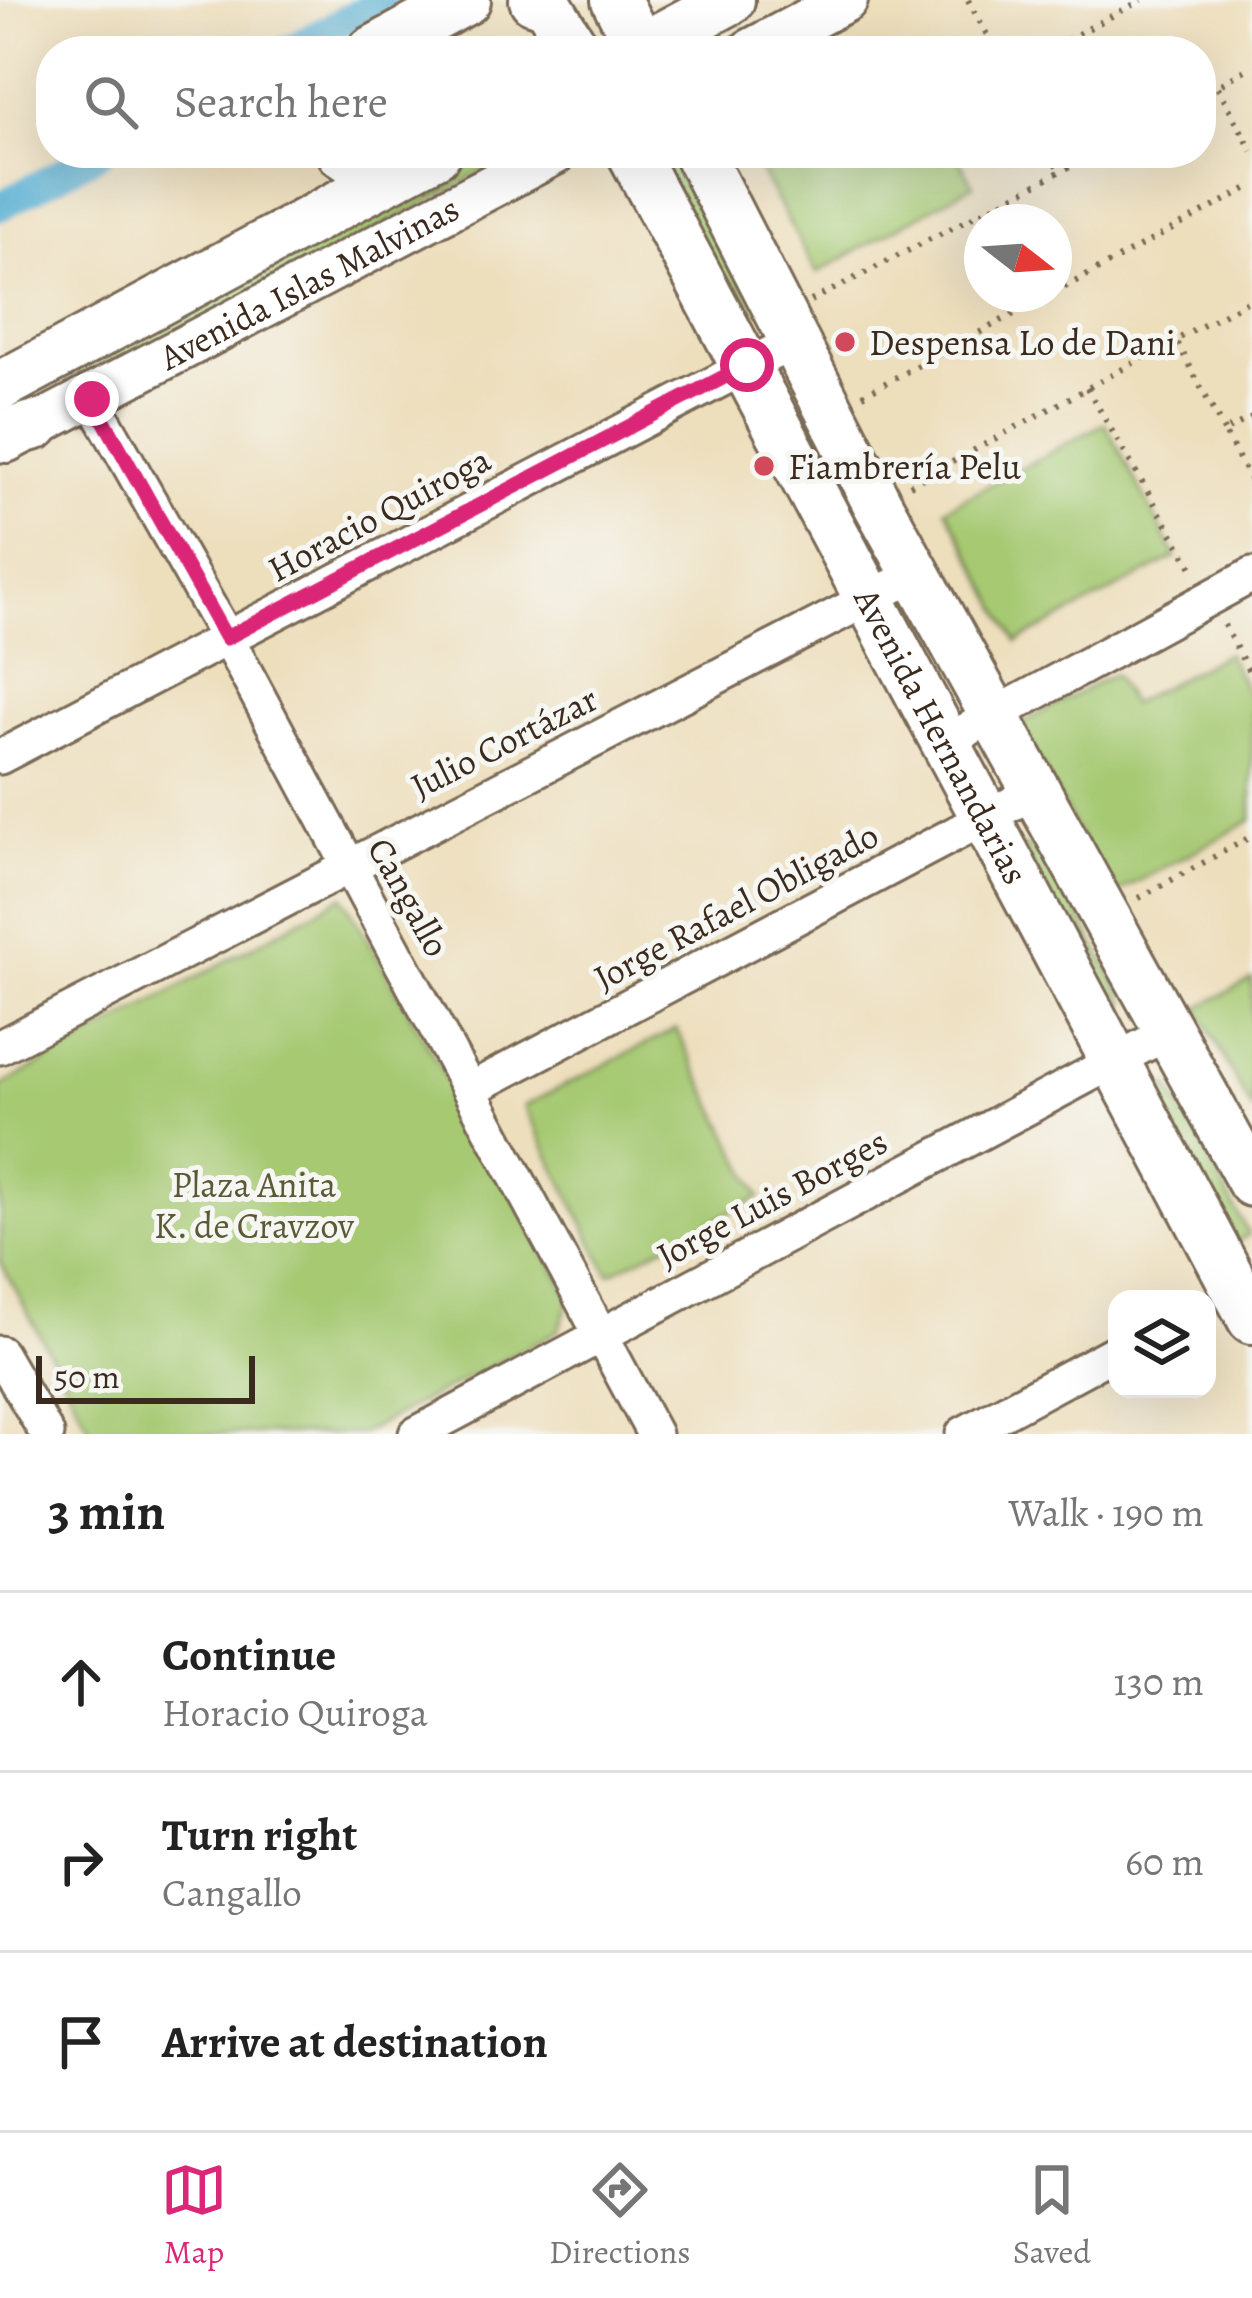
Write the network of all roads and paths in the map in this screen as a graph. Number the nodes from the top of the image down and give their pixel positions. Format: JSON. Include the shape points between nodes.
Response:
{"nodes":[{"id":1,"x":466,"y":0,"type":"edge"},
{"id":2,"x":534,"y":0,"type":"edge"},
{"id":3,"x":616,"y":0,"type":"edge"},
{"id":4,"x":730,"y":0,"type":"edge"},
{"id":5,"x":846,"y":0,"type":"edge"},
{"id":6,"x":968,"y":0,"type":"edge"},
{"id":7,"x":1142,"y":0,"type":"edge"},
{"id":8,"x":400,"y":36,"type":"edge"},
{"id":9,"x":567,"y":36,"type":"edge"},
{"id":10,"x":633,"y":36,"type":"edge"},
{"id":11,"x":665,"y":36,"type":"edge"},
{"id":12,"x":778,"y":36,"type":"edge"},
{"id":13,"x":988,"y":36,"type":"edge"},
{"id":14,"x":1074,"y":36,"type":"edge"},
{"id":15,"x":1252,"y":66,"type":"edge"},
{"id":16,"x":1218,"y":87,"type":"joint"},
{"id":17,"x":1252,"y":151,"type":"edge"},
{"id":18,"x":363,"y":168,"type":"edge"},
{"id":19,"x":409,"y":168,"type":"edge"},
{"id":20,"x":528,"y":168,"type":"edge"},
{"id":21,"x":640,"y":168,"type":"edge"},
{"id":22,"x":706,"y":168,"type":"edge"},
{"id":23,"x":1058,"y":168,"type":"edge"},
{"id":24,"x":1068,"y":168,"type":"edge"},
{"id":25,"x":1060,"y":172,"type":"junction"},
{"id":26,"x":383,"y":182,"type":"junction"},
{"id":27,"x":1252,"y":186,"type":"edge"},
{"id":28,"x":1072,"y":283,"type":"edge"},
{"id":29,"x":1252,"y":299,"type":"edge"},
{"id":30,"x":1018,"y":312,"type":"edge"},
{"id":31,"x":789,"y":329,"type":"junction"},
{"id":32,"x":1176,"y":340,"type":"junction"},
{"id":33,"x":747,"y":365,"type":"junction"},
{"id":34,"x":0,"y":386,"type":"edge"},
{"id":35,"x":1087,"y":388,"type":"junction"},
{"id":36,"x":92,"y":399,"type":"junction"},
{"id":37,"x":833,"y":411,"type":"junction"},
{"id":38,"x":1252,"y":417,"type":"edge"},
{"id":39,"x":1224,"y":431,"type":"junction"},
{"id":40,"x":12,"y":435,"type":"edge"},
{"id":41,"x":1252,"y":483,"type":"edge"},
{"id":42,"x":878,"y":503,"type":"junction"},
{"id":43,"x":916,"y":574,"type":"junction"},
{"id":44,"x":1252,"y":575,"type":"edge"},
{"id":45,"x":871,"y":598,"type":"junction"},
{"id":46,"x":1210,"y":598,"type":"junction"},
{"id":47,"x":226,"y":638,"type":"junction"},
{"id":48,"x":1252,"y":677,"type":"edge"},
{"id":49,"x":995,"y":715,"type":"junction"},
{"id":50,"x":944,"y":743,"type":"junction"},
{"id":51,"x":0,"y":757,"type":"edge"},
{"id":52,"x":1036,"y":791,"type":"junction"},
{"id":53,"x":984,"y":819,"type":"junction"},
{"id":54,"x":1252,"y":836,"type":"edge"},
{"id":55,"x":347,"y":866,"type":"junction"},
{"id":56,"x":1105,"y":916,"type":"junction"},
{"id":57,"x":1166,"y":1033,"type":"junction"},
{"id":58,"x":0,"y":1047,"type":"edge"},
{"id":59,"x":1114,"y":1061,"type":"junction"},
{"id":60,"x":471,"y":1089,"type":"junction"},
{"id":61,"x":1252,"y":1182,"type":"edge"},
{"id":62,"x":1236,"y":1297,"type":"edge"},
{"id":63,"x":598,"y":1334,"type":"junction"},
{"id":64,"x":0,"y":1353,"type":"edge"},
{"id":65,"x":1108,"y":1356,"type":"edge"},
{"id":66,"x":47,"y":1434,"type":"edge"},
{"id":67,"x":416,"y":1434,"type":"edge"},
{"id":68,"x":654,"y":1434,"type":"edge"},
{"id":69,"x":963,"y":1434,"type":"edge"}],
"edges":[{"from":1,"to":8,"type":"main road"},
{"from":2,"to":9,"type":"main road","via":[[546,2]]},
{"from":3,"to":10,"type":"main road"},
{"from":4,"to":11,"type":"main road"},
{"from":5,"to":12,"type":"street"},
{"from":6,"to":13,"type":"path"},
{"from":7,"to":14,"type":"path"},
{"from":15,"to":16,"type":"path"},
{"from":16,"to":17,"type":"path"},
{"from":18,"to":26,"type":"main road"},
{"from":19,"to":26,"type":"main road","name":"Avenida Islas Malvinas"},
{"from":20,"to":36,"type":"street","name":"Avenida Islas Malvinas"},
{"from":21,"to":33,"type":"main road","name":"Avenida Hernandarias"},
{"from":22,"to":31,"type":"main road","name":"Avenida Hernandarias"},
{"from":23,"to":25,"type":"path"},
{"from":24,"to":25,"type":"path"},
{"from":25,"to":31,"type":"path"},
{"from":26,"to":34,"type":"main road","name":"Avenida Islas Malvinas"},
{"from":27,"to":28,"type":"path"},
{"from":29,"to":32,"type":"path"},
{"from":30,"to":37,"type":"path"},
{"from":31,"to":33,"type":"street","name":"Horacio Quiroga"},
{"from":31,"to":37,"type":"main road","name":"Avenida Hernandarias"},
{"from":32,"to":35,"type":"path"},
{"from":32,"to":39,"type":"path"},
{"from":33,"to":45,"type":"main road","name":"Avenida Hernandarias"},
{"from":33,"to":47,"type":"street","name":"Horacio Quiroga"},
{"from":35,"to":42,"type":"path"},
{"from":35,"to":46,"type":"path"},
{"from":36,"to":40,"type":"street","name":"Avenida Islas Malvinas"},
{"from":36,"to":47,"type":"street","name":"Cangallo"},
{"from":37,"to":42,"type":"main road","name":"Avenida Hernandarias"},
{"from":38,"to":39,"type":"path"},
{"from":39,"to":41,"type":"path"},
{"from":42,"to":43,"type":"main road","name":"Avenida Hernandarias"},
{"from":43,"to":45,"type":"street","name":"Julio Cortázar"},
{"from":43,"to":49,"type":"main road","name":"Avenida Hernandarias"},
{"from":44,"to":46,"type":"street"},
{"from":45,"to":50,"type":"main road","name":"Avenida Hernandarias"},
{"from":45,"to":55,"type":"street","name":"Julio Cortázar"},
{"from":46,"to":48,"type":"path"},
{"from":46,"to":49,"type":"street"},
{"from":47,"to":51,"type":"street","name":"Horacio Quiroga"},
{"from":47,"to":55,"type":"street","name":"Cangallo"},
{"from":49,"to":50,"type":"street"},
{"from":49,"to":52,"type":"main road","name":"Avenida Hernandarias"},
{"from":50,"to":53,"type":"main road","name":"Avenida Hernandarias"},
{"from":52,"to":53,"type":"street","name":"Jorge Rafael Obligado"},
{"from":52,"to":56,"type":"main road","name":"Avenida Hernandarias"},
{"from":53,"to":59,"type":"main road","name":"Avenida Hernandarias"},
{"from":53,"to":60,"type":"street","name":"Jorge Rafael Obligado"},
{"from":54,"to":56,"type":"path"},
{"from":55,"to":58,"type":"street","name":"Julio Cortázar"},
{"from":55,"to":60,"type":"street","name":"Cangallo"},
{"from":56,"to":57,"type":"main road","name":"Avenida Hernandarias"},
{"from":57,"to":59,"type":"street","name":"Jorge Luis Borges"},
{"from":57,"to":61,"type":"main road","name":"Avenida Hernandarias"},
{"from":59,"to":62,"type":"main road","name":"Avenida Hernandarias"},
{"from":59,"to":63,"type":"street","name":"Jorge Luis Borges"},
{"from":60,"to":63,"type":"street","name":"Cangallo"},
{"from":63,"to":67,"type":"street","name":"Jorge Luis Borges"},
{"from":63,"to":68,"type":"street","name":"Cangallo"},
{"from":64,"to":66,"type":"street"},
{"from":65,"to":69,"type":"street"}]}
